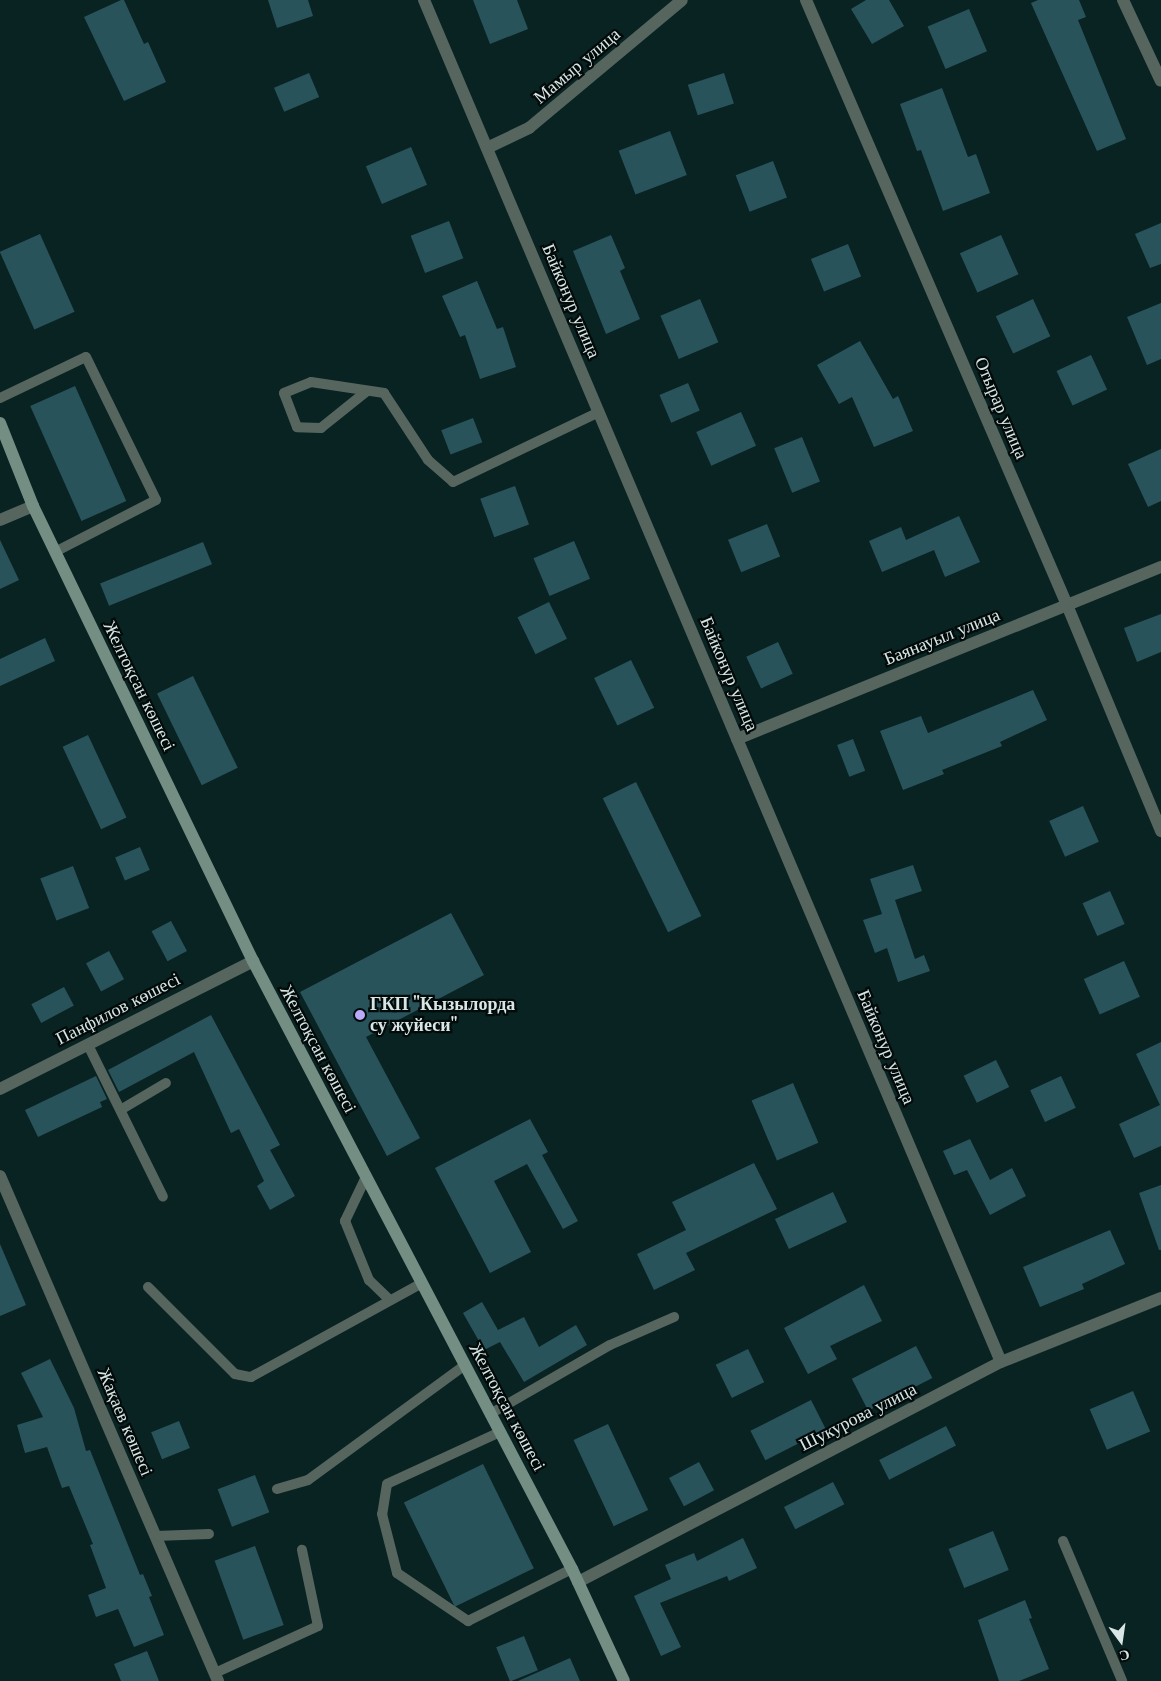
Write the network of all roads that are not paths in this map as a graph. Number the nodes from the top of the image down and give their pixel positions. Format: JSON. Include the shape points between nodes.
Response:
{"nodes":[{"id":1,"x":424,"y":0,"type":"edge"},
{"id":2,"x":682,"y":0,"type":"edge"},
{"id":3,"x":806,"y":0,"type":"edge"},
{"id":4,"x":1123,"y":0,"type":"edge"},
{"id":5,"x":1161,"y":81,"type":"edge"},
{"id":6,"x":488,"y":148,"type":"junction"},
{"id":7,"x":367,"y":391,"type":"junction"},
{"id":8,"x":0,"y":398,"type":"edge"},
{"id":9,"x":599,"y":412,"type":"junction"},
{"id":10,"x":0,"y":423,"type":"edge"},
{"id":11,"x":33,"y":506,"type":"junction"},
{"id":12,"x":0,"y":520,"type":"edge"},
{"id":13,"x":55,"y":552,"type":"junction"},
{"id":14,"x":1161,"y":567,"type":"edge"},
{"id":15,"x":1067,"y":605,"type":"junction"},
{"id":16,"x":737,"y":739,"type":"junction"},
{"id":17,"x":1161,"y":831,"type":"edge"},
{"id":18,"x":253,"y":961,"type":"junction"},
{"id":19,"x":88,"y":1044,"type":"junction"},
{"id":20,"x":166,"y":1083,"type":"dead end"},
{"id":21,"x":0,"y":1089,"type":"edge"},
{"id":22,"x":122,"y":1109,"type":"junction"},
{"id":23,"x":0,"y":1176,"type":"edge"},
{"id":24,"x":366,"y":1177,"type":"junction"},
{"id":25,"x":163,"y":1196,"type":"dead end"},
{"id":26,"x":422,"y":1283,"type":"junction"},
{"id":27,"x":148,"y":1287,"type":"dead end"},
{"id":28,"x":1161,"y":1298,"type":"edge"},
{"id":29,"x":390,"y":1300,"type":"junction"},
{"id":30,"x":674,"y":1317,"type":"dead end"},
{"id":31,"x":1001,"y":1362,"type":"junction"},
{"id":32,"x":465,"y":1365,"type":"junction"},
{"id":33,"x":490,"y":1414,"type":"junction"},
{"id":34,"x":500,"y":1432,"type":"junction"},
{"id":35,"x":277,"y":1489,"type":"dead end"},
{"id":36,"x":208,"y":1534,"type":"dead end"},
{"id":37,"x":156,"y":1536,"type":"junction"},
{"id":38,"x":1063,"y":1541,"type":"dead end"},
{"id":39,"x":302,"y":1550,"type":"dead end"},
{"id":40,"x":572,"y":1569,"type":"junction"},
{"id":41,"x":578,"y":1582,"type":"junction"},
{"id":42,"x":216,"y":1677,"type":"edge"},
{"id":43,"x":624,"y":1681,"type":"edge"},
{"id":44,"x":1122,"y":1681,"type":"edge"}],
"edges":[{"from":1,"to":6,"type":"street","name":"Байконур улица"},
{"from":2,"to":6,"type":"street","name":"Мамыр улица","via":[[529,128]]},
{"from":3,"to":15,"type":"street","name":"Отырар улица"},
{"from":4,"to":5,"type":"street"},
{"from":6,"to":9,"type":"street","name":"Байконур улица"},
{"from":7,"to":7,"type":"lane","via":[[311,382],[284,393],[297,427],[321,428]]},
{"from":7,"to":9,"type":"lane","via":[[384,393],[428,460],[453,482]]},
{"from":8,"to":13,"type":"lane","via":[[86,356],[156,500]]},
{"from":9,"to":16,"type":"street","name":"Байконур улица"},
{"from":10,"to":11,"type":"street","name":"Желтоқсан көшесі"},
{"from":11,"to":12,"type":"street"},
{"from":11,"to":13,"type":"street","name":"Желтоқсан көшесі"},
{"from":13,"to":18,"type":"street","name":"Желтоқсан көшесі"},
{"from":14,"to":15,"type":"street","name":"Баянауыл улица"},
{"from":15,"to":16,"type":"street","name":"Баянауыл улица"},
{"from":15,"to":17,"type":"street","name":"Отырар улица"},
{"from":16,"to":31,"type":"street","name":"Байконур улица"},
{"from":18,"to":19,"type":"street","name":"Панфилов көшесі"},
{"from":18,"to":24,"type":"street","name":"Желтоқсан көшесі"},
{"from":19,"to":21,"type":"street","name":"Панфилов көшесі"},
{"from":19,"to":22,"type":"lane"},
{"from":20,"to":22,"type":"lane"},
{"from":22,"to":25,"type":"lane"},
{"from":23,"to":37,"type":"street","name":"Жақаев көшесі"},
{"from":24,"to":26,"type":"street","name":"Желтоқсан көшесі"},
{"from":24,"to":29,"type":"lane","via":[[345,1221],[369,1280]]},
{"from":26,"to":29,"type":"lane"},
{"from":26,"to":32,"type":"street","name":"Желтоқсан көшесі"},
{"from":27,"to":29,"type":"lane","via":[[235,1374],[251,1376]]},
{"from":28,"to":31,"type":"street","name":"Шукурова улица"},
{"from":30,"to":33,"type":"lane","via":[[610,1345]]},
{"from":31,"to":41,"type":"street","name":"Шукурова улица"},
{"from":32,"to":33,"type":"street","name":"Желтоқсан көшесі"},
{"from":32,"to":35,"type":"lane","via":[[308,1480]]},
{"from":33,"to":34,"type":"street","name":"Желтоқсан көшесі"},
{"from":34,"to":40,"type":"street","name":"Желтоқсан көшесі"},
{"from":34,"to":40,"type":"lane","via":[[387,1484],[382,1514],[397,1573],[468,1621]]},
{"from":36,"to":37,"type":"lane"},
{"from":37,"to":42,"type":"street","name":"Жақаев көшесі"},
{"from":38,"to":44,"type":"lane"},
{"from":39,"to":42,"type":"lane","via":[[318,1626]]},
{"from":40,"to":41,"type":"street","name":"Желтоқсан көшесі"},
{"from":41,"to":43,"type":"street","name":"Желтоқсан көшесі"}]}
